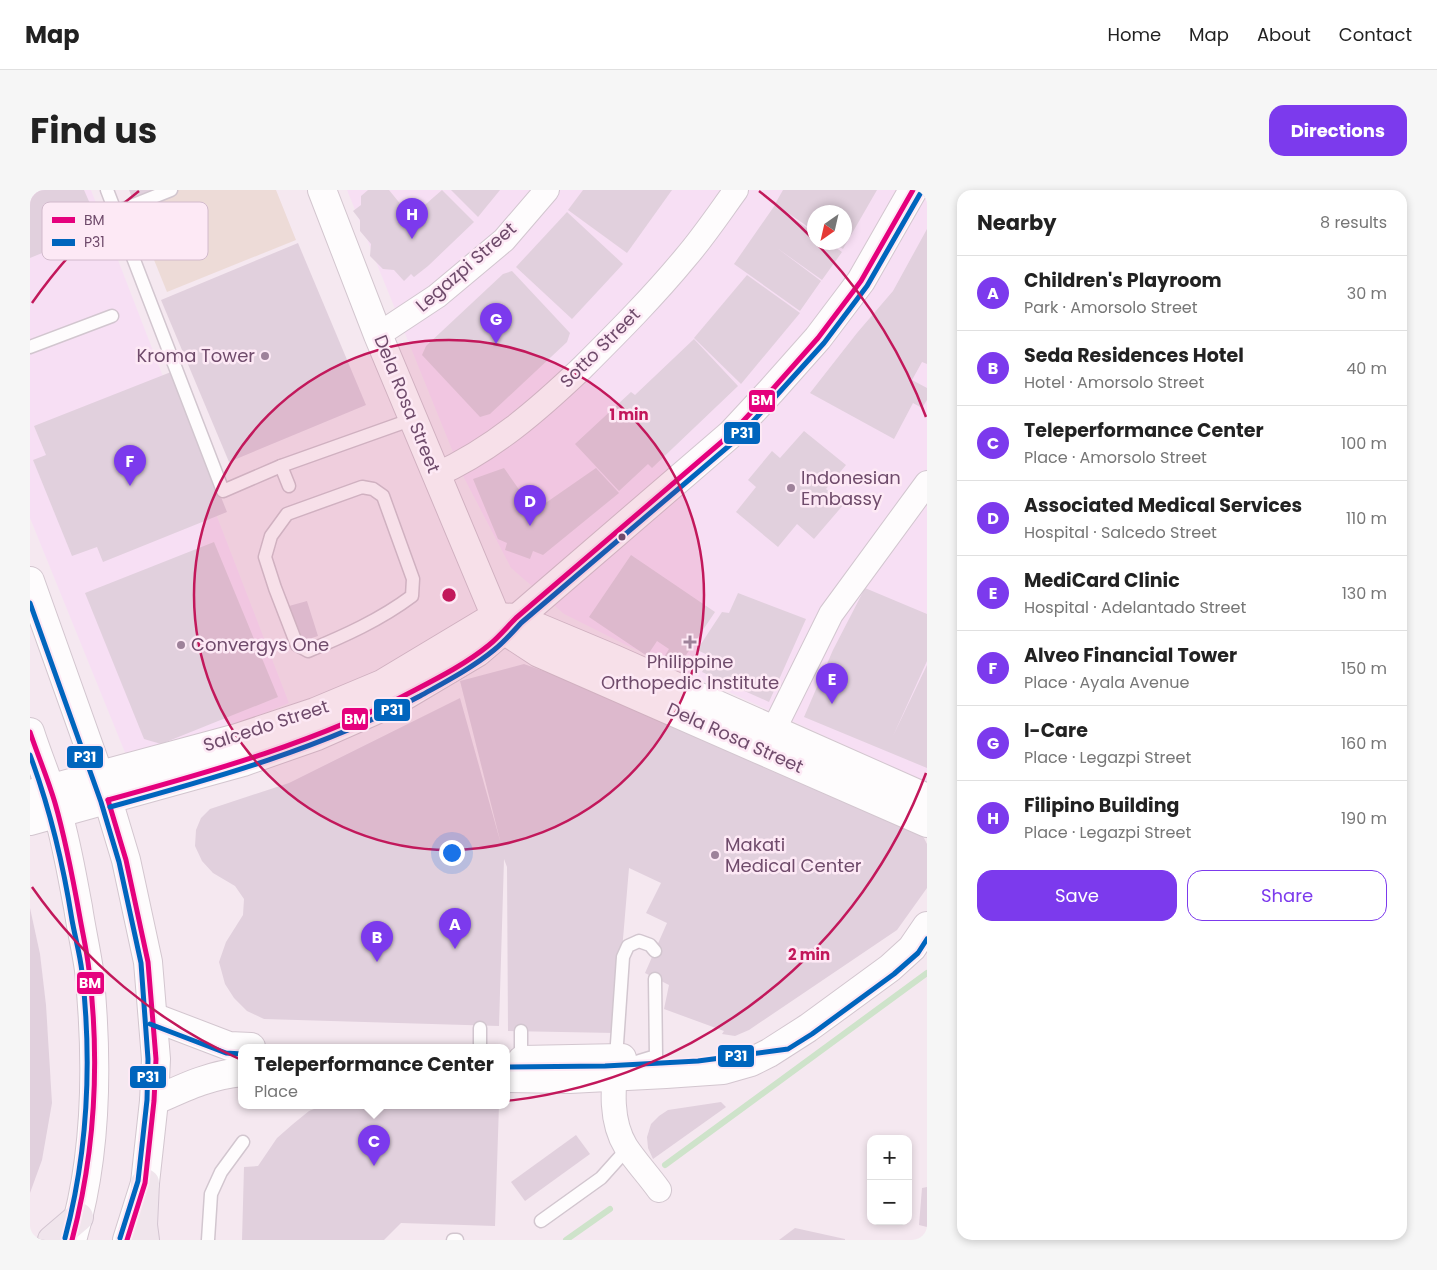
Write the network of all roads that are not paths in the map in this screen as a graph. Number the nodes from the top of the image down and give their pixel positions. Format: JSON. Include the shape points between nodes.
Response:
{"nodes":[{"id":1,"x":108,"y":190,"type":"edge"},
{"id":2,"x":172,"y":190,"type":"edge"},
{"id":3,"x":547,"y":190,"type":"edge"},
{"id":4,"x":736,"y":190,"type":"edge"},
{"id":5,"x":913,"y":190,"type":"edge"},
{"id":6,"x":324,"y":191,"type":"edge"},
{"id":7,"x":112,"y":202,"type":"edge"},
{"id":8,"x":141,"y":202,"type":"edge"},
{"id":9,"x":134,"y":260,"type":"edge"},
{"id":10,"x":112,"y":316,"type":"dead end"},
{"id":11,"x":378,"y":336,"type":"junction"},
{"id":12,"x":30,"y":347,"type":"edge"},
{"id":13,"x":413,"y":419,"type":"junction"},
{"id":14,"x":281,"y":466,"type":"junction"},
{"id":15,"x":436,"y":475,"type":"junction"},
{"id":16,"x":927,"y":483,"type":"edge"},
{"id":17,"x":289,"y":486,"type":"dead end"},
{"id":18,"x":298,"y":510,"type":"joint"},
{"id":19,"x":30,"y":581,"type":"edge"},
{"id":20,"x":505,"y":622,"type":"junction"},
{"id":21,"x":774,"y":729,"type":"junction"},
{"id":22,"x":30,"y":732,"type":"edge"},
{"id":23,"x":103,"y":788,"type":"junction"},
{"id":24,"x":927,"y":798,"type":"edge"},
{"id":25,"x":46,"y":799,"type":"edge"},
{"id":26,"x":30,"y":821,"type":"edge"},
{"id":27,"x":927,"y":823,"type":"edge"},
{"id":28,"x":927,"y":926,"type":"edge"},
{"id":29,"x":655,"y":951,"type":"dead end"},
{"id":30,"x":655,"y":979,"type":"dead end"},
{"id":31,"x":154,"y":1017,"type":"junction"},
{"id":32,"x":480,"y":1028,"type":"dead end"},
{"id":33,"x":521,"y":1031,"type":"dead end"},
{"id":34,"x":785,"y":1042,"type":"junction"},
{"id":35,"x":480,"y":1044,"type":"edge"},
{"id":36,"x":238,"y":1046,"type":"edge"},
{"id":37,"x":656,"y":1056,"type":"junction"},
{"id":38,"x":615,"y":1068,"type":"junction"},
{"id":39,"x":514,"y":1069,"type":"edge"},
{"id":40,"x":238,"y":1072,"type":"edge"},
{"id":41,"x":571,"y":1079,"type":"junction"},
{"id":42,"x":154,"y":1101,"type":"junction"},
{"id":43,"x":616,"y":1120,"type":"junction"},
{"id":44,"x":244,"y":1142,"type":"dead end"},
{"id":45,"x":627,"y":1149,"type":"junction"},
{"id":46,"x":145,"y":1183,"type":"junction"},
{"id":47,"x":659,"y":1190,"type":"dead end"},
{"id":48,"x":541,"y":1221,"type":"dead end"},
{"id":49,"x":75,"y":1228,"type":"edge"},
{"id":50,"x":52,"y":1240,"type":"edge"},
{"id":51,"x":127,"y":1240,"type":"edge"},
{"id":52,"x":145,"y":1240,"type":"edge"},
{"id":53,"x":208,"y":1240,"type":"edge"},
{"id":54,"x":453,"y":1240,"type":"edge"},
{"id":55,"x":457,"y":1240,"type":"edge"}],
"edges":[{"from":1,"to":7,"type":"lane"},
{"from":2,"to":8,"type":"lane"},
{"from":3,"to":11,"type":"street","name":"Legazpi Street","via":[[496,246],[437,296]]},
{"from":4,"to":15,"type":"street","name":"Sotto Street","via":[[662,284],[619,332],[549,399],[510,431]]},
{"from":5,"to":20,"type":"street","name":"Salcedo Street","via":[[861,281],[818,338],[732,433]]},
{"from":6,"to":11,"type":"street","name":"Dela Rosa Street"},
{"from":9,"to":14,"type":"lane","via":[[223,491]]},
{"from":10,"to":12,"type":"lane"},
{"from":11,"to":13,"type":"street","name":"Dela Rosa Street"},
{"from":13,"to":14,"type":"lane"},
{"from":13,"to":15,"type":"street","name":"Dela Rosa Street"},
{"from":14,"to":17,"type":"lane"},
{"from":15,"to":20,"type":"street","name":"Dela Rosa Street"},
{"from":16,"to":21,"type":"street","via":[[831,614]]},
{"from":18,"to":18,"type":"lane","via":[[362,487],[383,496],[413,579],[412,596],[344,636],[308,651],[297,645],[265,557],[271,536],[287,514]]},
{"from":19,"to":23,"type":"street"},
{"from":20,"to":21,"type":"street","name":"Dela Rosa Street","via":[[614,659]]},
{"from":20,"to":23,"type":"street","name":"Salcedo Street","via":[[490,644],[471,657],[394,702],[318,736],[243,762]]},
{"from":20,"to":27,"type":"street","name":"Dela Rosa Street","via":[[540,653]]},
{"from":21,"to":24,"type":"street","name":"Dela Rosa Street"},
{"from":22,"to":25,"type":"street"},
{"from":23,"to":25,"type":"street","name":"Salcedo Street"},
{"from":23,"to":31,"type":"street","via":[[126,860],[148,962]]},
{"from":25,"to":26,"type":"street","name":"Salcedo Street"},
{"from":25,"to":49,"type":"street","via":[[68,853],[89,969],[94,1101],[87,1166]]},
{"from":28,"to":34,"type":"street","via":[[912,948],[890,968]]},
{"from":29,"to":38,"type":"lane","via":[[650,944],[639,941],[628,946],[623,956]]},
{"from":30,"to":37,"type":"lane"},
{"from":31,"to":36,"type":"street","via":[[229,1046]]},
{"from":31,"to":42,"type":"street"},
{"from":32,"to":35,"type":"lane"},
{"from":33,"to":39,"type":"lane"},
{"from":34,"to":37,"type":"street","via":[[698,1054]]},
{"from":34,"to":38,"type":"street","via":[[751,1062],[723,1070]]},
{"from":37,"to":38,"type":"street"},
{"from":38,"to":39,"type":"street"},
{"from":38,"to":41,"type":"street"},
{"from":38,"to":43,"type":"street"},
{"from":39,"to":41,"type":"street"},
{"from":40,"to":42,"type":"street","via":[[222,1074]]},
{"from":41,"to":43,"type":"street","via":[[595,1091]]},
{"from":42,"to":46,"type":"street"},
{"from":43,"to":45,"type":"street"},
{"from":44,"to":53,"type":"lane","via":[[221,1172],[211,1194]]},
{"from":45,"to":47,"type":"street"},
{"from":45,"to":48,"type":"lane","via":[[601,1178]]},
{"from":46,"to":51,"type":"street"},
{"from":46,"to":52,"type":"main road"},
{"from":49,"to":50,"type":"main road"},
{"from":54,"to":55,"type":"lane"}]}
